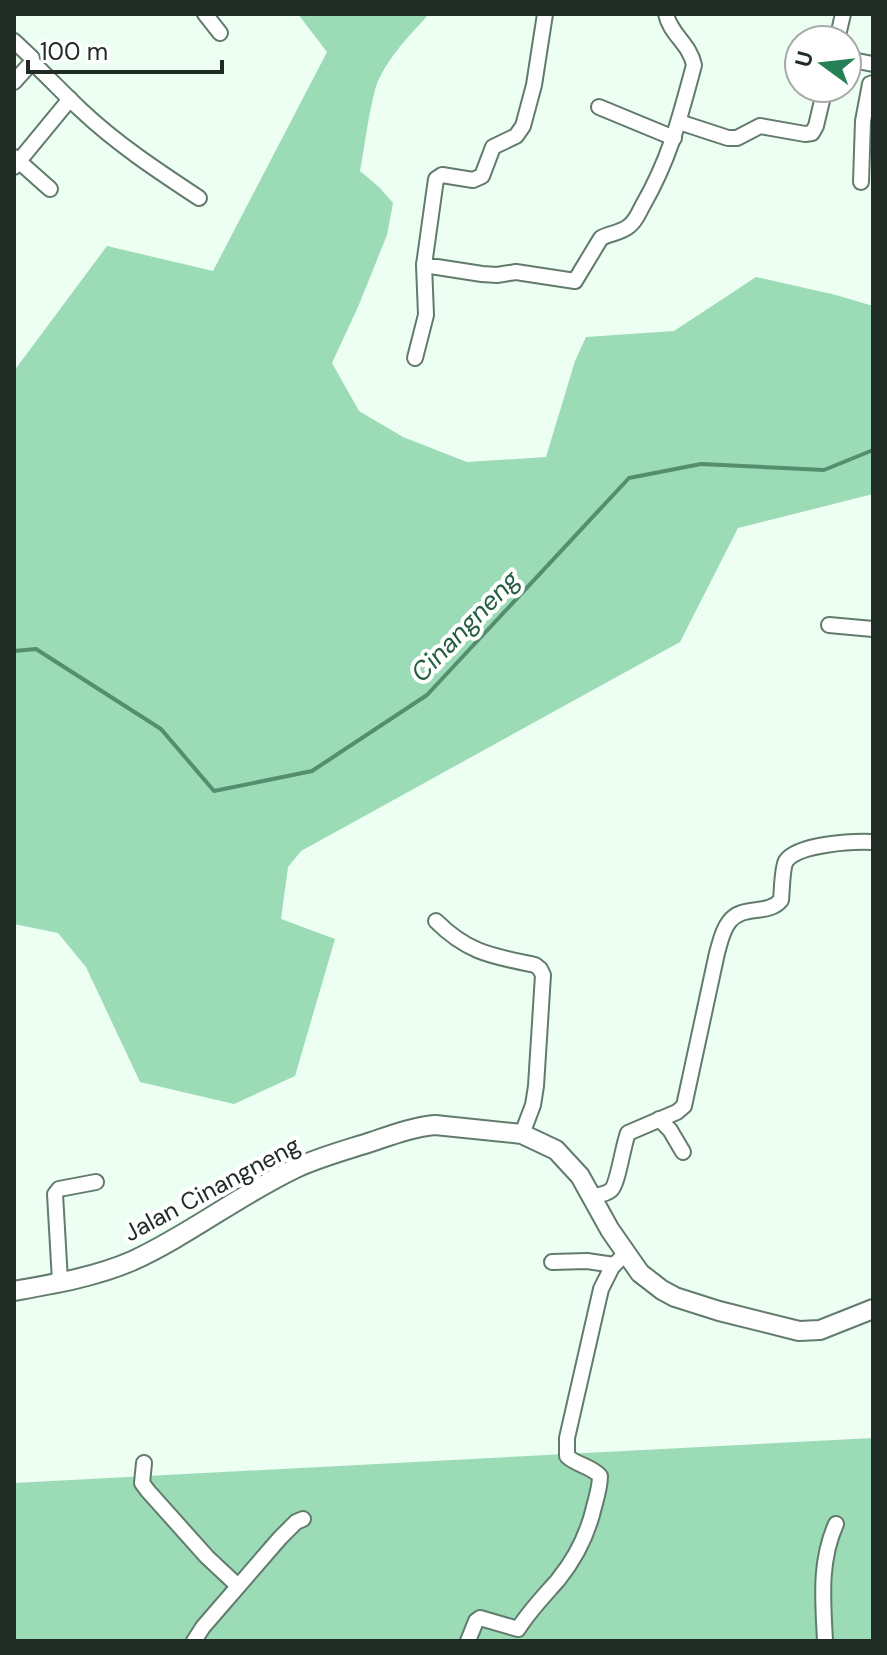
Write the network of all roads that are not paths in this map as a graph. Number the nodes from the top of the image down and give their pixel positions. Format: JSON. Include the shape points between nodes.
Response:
{"nodes":[{"id":1,"x":205,"y":14,"type":"edge"},
{"id":2,"x":545,"y":14,"type":"edge"},
{"id":3,"x":666,"y":14,"type":"edge"},
{"id":4,"x":220,"y":33,"type":"dead end"},
{"id":5,"x":14,"y":41,"type":"edge"},
{"id":6,"x":32,"y":62,"type":"junction"},
{"id":7,"x":14,"y":82,"type":"edge"},
{"id":8,"x":873,"y":83,"type":"edge"},
{"id":9,"x":70,"y":99,"type":"junction"},
{"id":10,"x":821,"y":104,"type":"edge"},
{"id":11,"x":599,"y":107,"type":"dead end"},
{"id":12,"x":679,"y":122,"type":"junction"},
{"id":13,"x":674,"y":138,"type":"junction"},
{"id":14,"x":16,"y":162,"type":"edge"},
{"id":15,"x":861,"y":182,"type":"dead end"},
{"id":16,"x":50,"y":189,"type":"dead end"},
{"id":17,"x":199,"y":198,"type":"dead end"},
{"id":18,"x":424,"y":265,"type":"junction"},
{"id":19,"x":415,"y":358,"type":"dead end"},
{"id":20,"x":829,"y":625,"type":"dead end"},
{"id":21,"x":873,"y":629,"type":"edge"},
{"id":22,"x":873,"y":842,"type":"edge"},
{"id":23,"x":436,"y":921,"type":"dead end"},
{"id":24,"x":659,"y":1119,"type":"junction"},
{"id":25,"x":522,"y":1134,"type":"junction"},
{"id":26,"x":683,"y":1152,"type":"dead end"},
{"id":27,"x":96,"y":1182,"type":"dead end"},
{"id":28,"x":593,"y":1196,"type":"junction"},
{"id":29,"x":620,"y":1259,"type":"junction"},
{"id":30,"x":552,"y":1262,"type":"dead end"},
{"id":31,"x":60,"y":1281,"type":"junction"},
{"id":32,"x":14,"y":1291,"type":"edge"},
{"id":33,"x":873,"y":1309,"type":"edge"},
{"id":34,"x":144,"y":1463,"type":"dead end"},
{"id":35,"x":303,"y":1519,"type":"dead end"},
{"id":36,"x":836,"y":1524,"type":"dead end"},
{"id":37,"x":238,"y":1586,"type":"junction"},
{"id":38,"x":514,"y":1635,"type":"edge"},
{"id":39,"x":194,"y":1641,"type":"edge"},
{"id":40,"x":468,"y":1641,"type":"edge"},
{"id":41,"x":825,"y":1641,"type":"edge"}],
"edges":[{"from":1,"to":4,"type":"street"},
{"from":2,"to":18,"type":"street","via":[[523,126],[516,136],[493,147],[482,176],[436,179]]},
{"from":3,"to":12,"type":"street","via":[[694,65]]},
{"from":5,"to":6,"type":"street"},
{"from":6,"to":7,"type":"street"},
{"from":6,"to":9,"type":"street"},
{"from":8,"to":15,"type":"street","via":[[863,121]]},
{"from":9,"to":14,"type":"street"},
{"from":9,"to":17,"type":"street","via":[[135,155]]},
{"from":10,"to":12,"type":"street","via":[[816,126],[805,134],[760,126],[728,138]]},
{"from":11,"to":13,"type":"street"},
{"from":12,"to":13,"type":"street"},
{"from":13,"to":18,"type":"street","via":[[660,176],[633,222],[601,238],[575,281]]},
{"from":14,"to":16,"type":"street"},
{"from":18,"to":19,"type":"street","via":[[426,315]]},
{"from":20,"to":21,"type":"street"},
{"from":22,"to":24,"type":"street","via":[[817,846],[793,856],[784,866],[778,904],[731,919],[717,953],[684,1106]]},
{"from":23,"to":25,"type":"street","via":[[478,951],[535,965],[543,975],[536,1086]]},
{"from":24,"to":26,"type":"street"},
{"from":24,"to":28,"type":"street","via":[[628,1133],[615,1185]]},
{"from":25,"to":28,"type":"street","name":"Jalan Cinangneng","via":[[556,1150]]},
{"from":25,"to":31,"type":"street","name":"Jalan Cinangneng","via":[[421,1126],[323,1157],[128,1262]]},
{"from":27,"to":31,"type":"street","via":[[55,1194]]},
{"from":28,"to":29,"type":"street","name":"Jalan Cinangneng"},
{"from":29,"to":30,"type":"street"},
{"from":29,"to":33,"type":"street","name":"Jalan Cinangneng","via":[[675,1297],[799,1331],[820,1330]]},
{"from":29,"to":38,"type":"street","via":[[601,1289],[567,1438],[571,1461],[600,1476],[592,1517],[570,1562]]},
{"from":31,"to":32,"type":"street","name":"Jalan Cinangneng"},
{"from":34,"to":37,"type":"street","via":[[142,1483],[148,1491]]},
{"from":35,"to":37,"type":"street"},
{"from":36,"to":41,"type":"street","via":[[822,1579]]},
{"from":37,"to":39,"type":"street"},
{"from":38,"to":40,"type":"street","via":[[480,1618]]}]}
